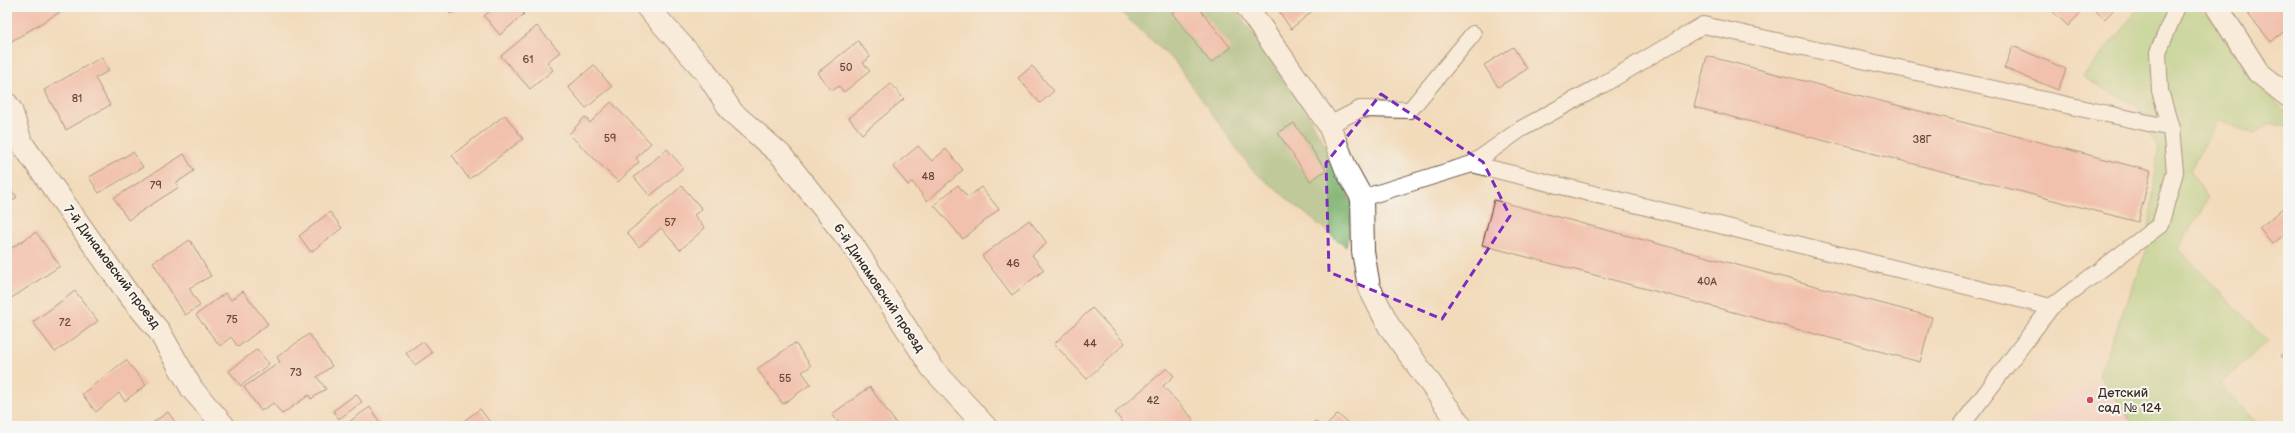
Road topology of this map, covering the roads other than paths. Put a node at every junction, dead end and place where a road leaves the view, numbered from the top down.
1 (647, 7) edge
2 (1247, 7) edge
3 (2176, 7) edge
4 (2217, 7) edge
5 (1473, 34) dead end
6 (2288, 96) edge
7 (7, 104) edge
8 (1329, 125) junction
9 (2171, 128) junction
10 (1472, 164) junction
11 (1362, 198) junction
12 (2051, 307) junction
13 (224, 426) edge
14 (985, 426) edge
15 (1461, 426) edge
16 (1961, 426) edge

1 - 14 street, 6-й Динамовский проезд
2 - 8 street
3 - 9 lane
4 - 6 street
5 - 8 lane
7 - 13 street, 7-й Динамовский проезд
8 - 11 street
9 - 10 lane
9 - 12 lane
10 - 11 lane
10 - 12 lane
11 - 15 street
12 - 16 lane

